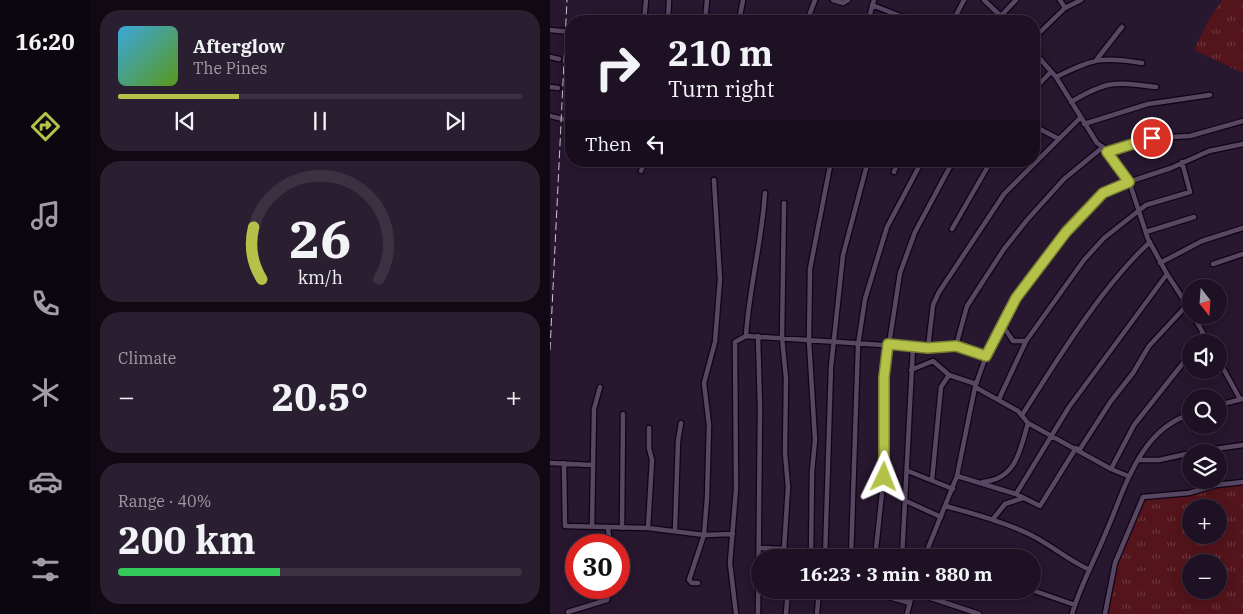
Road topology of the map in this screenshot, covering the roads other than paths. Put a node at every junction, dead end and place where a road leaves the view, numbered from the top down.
1 (646, 0) edge
2 (669, 0) edge
3 (707, 0) edge
4 (743, 0) edge
5 (814, 0) edge
6 (833, 0) edge
7 (848, 0) edge
8 (964, 0) edge
9 (984, 0) edge
10 (1016, 0) edge
11 (1060, 0) edge
12 (1081, 0) edge
13 (873, 3) edge
14 (1066, 8) junction
15 (645, 15) edge
16 (668, 15) edge
17 (706, 15) edge
18 (740, 15) edge
19 (809, 15) edge
20 (899, 15) edge
21 (956, 15) edge
22 (1001, 15) edge
23 (1002, 15) edge
24 (1122, 27) dead end
25 (550, 30) edge
26 (565, 31) edge
27 (1040, 32) edge
28 (550, 57) edge
29 (559, 59) dead end
30 (1040, 59) edge
31 (1091, 61) junction
32 (1142, 63) dead end
33 (1051, 72) junction
34 (1056, 77) junction
35 (1040, 83) edge
36 (550, 87) edge
37 (1156, 87) dead end
38 (558, 88) dead end
39 (1210, 95) dead end
40 (1071, 102) junction
41 (550, 116) edge
42 (1080, 118) junction
43 (565, 120) edge
44 (1243, 121) edge
45 (1084, 124) junction
46 (1040, 129) edge
47 (1057, 138) junction
48 (1243, 144) edge
49 (1105, 150) junction
50 (1040, 156) edge
51 (1182, 162) junction
52 (643, 167) edge
53 (830, 167) edge
54 (866, 167) edge
55 (896, 167) edge
56 (919, 167) edge
57 (950, 167) edge
58 (988, 167) edge
59 (1030, 167) edge
60 (641, 171) dead end
61 (894, 172) dead end
62 (714, 180) dead end
63 (1129, 182) junction
64 (766, 193) dead end
65 (784, 203) dead end
66 (1140, 209) junction
67 (1194, 217) dead end
68 (1243, 228) edge
69 (952, 229) dead end
70 (1146, 232) junction
71 (1150, 242) junction
72 (1243, 254) edge
73 (1160, 263) junction
74 (1213, 264) dead end
75 (1167, 274) junction
76 (1182, 295) edge
77 (1182, 310) edge
78 (1198, 324) edge
79 (1003, 326) junction
80 (1202, 333) edge
81 (746, 336) junction
82 (758, 336) junction
83 (782, 338) junction
84 (809, 340) junction
85 (1026, 341) junction
86 (835, 343) junction
87 (859, 343) junction
88 (888, 344) junction
89 (956, 346) junction
90 (913, 347) junction
91 (928, 348) junction
92 (986, 356) junction
93 (1182, 365) edge
94 (911, 370) junction
95 (1227, 374) edge
96 (949, 376) junction
97 (976, 386) junction
98 (600, 387) dead end
99 (999, 399) junction
100 (1242, 399) edge
101 (1227, 403) edge
102 (623, 414) dead end
103 (1022, 416) junction
104 (1182, 418) edge
105 (681, 423) dead end
106 (1028, 423) junction
107 (650, 428) dead end
108 (1051, 435) junction
109 (1243, 445) edge
110 (1078, 448) junction
111 (1227, 448) edge
112 (1182, 455) edge
113 (1138, 460) junction
114 (550, 463) edge
115 (564, 463) junction
116 (592, 465) junction
117 (1111, 469) junction
118 (908, 471) junction
119 (957, 476) junction
120 (1128, 476) junction
121 (932, 480) junction
122 (1243, 482) edge
123 (979, 483) junction
124 (953, 489) junction
125 (1016, 494) junction
126 (1023, 498) junction
127 (906, 502) junction
128 (946, 506) junction
129 (941, 517) junction
130 (993, 519) junction
131 (592, 527) junction
132 (608, 528) junction
133 (622, 528) junction
134 (648, 528) junction
135 (674, 531) junction
136 (609, 534) edge
137 (733, 534) junction
138 (704, 535) junction
139 (759, 548) junction
140 (784, 548) joint
141 (811, 549) edge
142 (825, 549) edge
143 (852, 549) edge
144 (876, 549) edge
145 (903, 549) edge
146 (928, 549) edge
147 (1088, 569) junction
148 (698, 583) dead end
149 (1041, 593) edge
150 (607, 599) edge
151 (787, 599) edge
152 (819, 599) edge
153 (896, 599) edge
154 (911, 599) edge
155 (937, 599) edge
156 (910, 603) junction
157 (1075, 605) junction
158 (568, 612) dead end
159 (817, 613) edge
160 (736, 614) edge
161 (758, 614) edge
162 (786, 614) edge
163 (824, 614) edge
164 (907, 614) edge
165 (979, 614) edge
166 (1072, 614) edge
167 (1105, 614) edge

1 - 15 street
2 - 16 street
3 - 17 street
4 - 18 street
5 - 19 street
6 - 7 street
8 - 21 street
9 - 22 street
10 - 23 street
11 - 14 street
12 - 14 street
13 - 20 street
14 - 27 street
24 - 31 street
25 - 26 street
28 - 29 street
30 - 33 street
31 - 32 street
31 - 34 street
33 - 34 street
33 - 35 street
34 - 40 street
36 - 38 street
37 - 40 street
39 - 45 street
40 - 42 street
41 - 43 street
42 - 45 street
42 - 47 street
44 - 49 street
45 - 49 street
46 - 47 street
47 - 50 street
48 - 51 street
49 - 63 street
49 - 89 street
51 - 63 street
51 - 66 street
52 - 60 street
53 - 84 street
54 - 86 street
55 - 61 street
56 - 87 street
57 - 88 street
58 - 69 street
59 - 91 street
62 - 138 street
63 - 66 street
63 - 79 street
64 - 81 street
65 - 83 street
66 - 70 street
66 - 85 street
67 - 70 street
68 - 73 street
70 - 71 street
71 - 73 street
71 - 103 street
72 - 74 street
73 - 75 street
75 - 76 street
75 - 108 street
77 - 110 street
78 - 80 street
79 - 85 street
79 - 92 street
81 - 82 street
81 - 137 street
82 - 83 street
82 - 139 street
83 - 84 street
83 - 140 street
84 - 86 street
84 - 141 street
85 - 99 street
86 - 87 street
86 - 142 street
87 - 88 street
87 - 143 street
88 - 90 street
88 - 144 street
89 - 91 street
89 - 92 street
90 - 91 street
90 - 94 street
92 - 97 street
93 - 117 street
94 - 96 street
94 - 118 street
95 - 100 street
96 - 97 street
96 - 121 street
97 - 99 street
97 - 119 street
98 - 116 street
99 - 103 street
100 - 101 street
102 - 133 street
103 - 106 street
104 - 113 street
105 - 135 street
106 - 108 street
106 - 123 street
107 - 134 street
108 - 110 street
108 - 125 street
109 - 111 street
110 - 117 street
110 - 126 street
112 - 113 street
113 - 120 street
114 - 115 street
115 - 116 street
115 - 131 street
116 - 131 street
117 - 120 street
118 - 121 street
118 - 127 street
119 - 123 street
119 - 124 street
120 - 147 street
121 - 124 street
122 - 167 street
123 - 125 street
124 - 128 street
125 - 126 street
126 - 130 street
127 - 129 street
127 - 145 street
128 - 129 street
128 - 130 street
129 - 146 street
130 - 147 street
131 - 132 street
132 - 133 street
132 - 136 street
133 - 134 street
134 - 135 street
135 - 138 street
137 - 138 street
137 - 160 street
138 - 148 street
139 - 140 street
139 - 161 street
147 - 157 street
149 - 157 street
150 - 158 street
151 - 162 street
152 - 159 street
153 - 156 street
154 - 156 street
155 - 165 street
156 - 164 street
157 - 166 street
159 - 163 street

